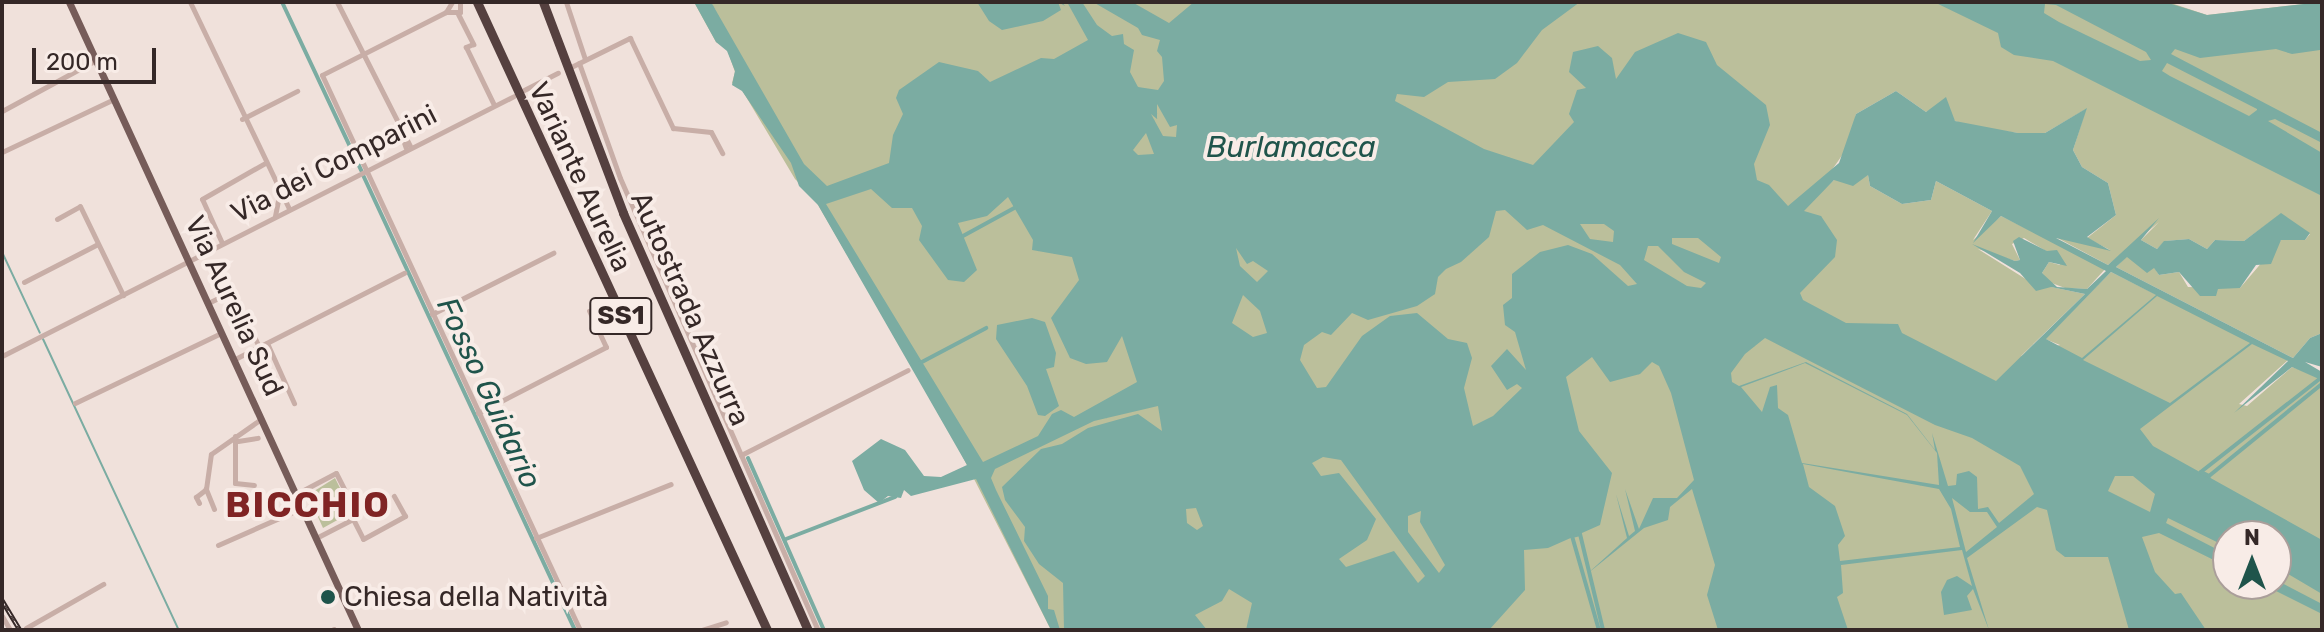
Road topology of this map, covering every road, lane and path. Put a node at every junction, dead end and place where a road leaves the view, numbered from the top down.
1 (69, 2) edge
2 (190, 2) edge
3 (337, 2) edge
4 (452, 2) edge
5 (460, 2) edge
6 (536, 2) edge
7 (543, 2) edge
8 (566, 2) edge
9 (480, 4) edge
10 (446, 12) junction
11 (458, 14) junction
12 (363, 54) junction
13 (96, 60) junction
14 (582, 61) junction
15 (571, 67) dead end
16 (558, 73) dead end
17 (524, 90) dead end
18 (297, 91) dead end
19 (514, 96) dead end
20 (114, 99) junction
21 (494, 105) junction
22 (2, 111) edge
23 (242, 119) junction
24 (402, 136) junction
25 (428, 137) junction
26 (408, 147) junction
27 (2, 152) edge
28 (722, 153) dead end
29 (396, 154) junction
30 (265, 163) junction
31 (366, 170) junction
32 (279, 195) junction
33 (289, 209) junction
34 (275, 216) junction
35 (57, 219) dead end
36 (222, 243) junction
37 (98, 244) junction
38 (553, 253) dead end
39 (190, 260) junction
40 (404, 273) dead end
41 (24, 282) dead end
42 (123, 295) junction
43 (208, 303) junction
44 (589, 311) dead end
45 (432, 314) junction
46 (222, 332) junction
47 (267, 343) junction
48 (259, 347) junction
49 (2, 356) edge
50 (235, 359) junction
51 (908, 370) dead end
52 (75, 403) dead end
53 (294, 403) dead end
54 (478, 413) junction
55 (262, 418) junction
56 (236, 438) junction
57 (258, 438) dead end
58 (741, 455) junction
59 (671, 484) dead end
60 (254, 485) dead end
61 (206, 489) junction
62 (296, 494) junction
63 (394, 496) dead end
64 (350, 501) dead end
65 (199, 503) dead end
66 (302, 508) junction
67 (214, 509) dead end
68 (316, 538) junction
69 (536, 538) junction
70 (218, 545) dead end
71 (103, 584) dead end
72 (2, 616) edge
73 (726, 622) dead end
74 (26, 628) edge
75 (10, 630) edge
76 (358, 630) edge
77 (580, 630) edge
78 (702, 630) edge
79 (770, 630) edge
80 (801, 630) edge
81 (808, 630) edge
82 (818, 630) edge

1 - 13 main road, Via Aurelia Sud
2 - 23 street
3 - 12 street
4 - 10 street
5 - 11 street
6 - 80 highway, Autostrada Azzurra
7 - 81 highway, Autostrada Azzurra
8 - 14 street
9 - 79 highway, Variante Aurelia / SS1
10 - 11 street
10 - 12 street
11 - 21 street
12 - 24 street
12 - 31 street
13 - 20 main road, Via Aurelia Sud
13 - 22 street
14 - 15 street
14 - 28 street
14 - 58 street
16 - 17 street
18 - 23 street
19 - 21 street, Via dei Comparini
20 - 27 street
20 - 39 main road, Via Aurelia Sud
21 - 25 street, Via dei Comparini
23 - 30 street
24 - 25 street
24 - 26 street
24 - 29 street
25 - 26 street, Via dei Comparini
26 - 29 street, Via dei Comparini
29 - 31 street, Via dei Comparini
30 - 32 street
30 - 36 street
31 - 33 street, Via dei Comparini
31 - 45 street
32 - 33 street
32 - 34 street
33 - 34 street, Via dei Comparini
34 - 36 street, Via dei Comparini
35 - 37 street
36 - 39 street, Via dei Comparini
37 - 41 street
37 - 42 street
38 - 45 street
39 - 42 street, Via dei Comparini
39 - 43 main road, Via Aurelia Sud
40 - 47 street
42 - 49 street, Via dei Comparini
43 - 46 main road, Via Aurelia Sud
43 - 48 street
44 - 54 street
45 - 54 street
46 - 50 main road, Via Aurelia Sud
46 - 52 street
47 - 48 street
47 - 53 street
48 - 50 street
50 - 55 main road, Via Aurelia Sud
51 - 58 street
54 - 69 street
55 - 56 street
55 - 62 main road, Via Aurelia Sud
56 - 57 street
56 - 60 street
56 - 61 street
58 - 82 street
59 - 69 street
61 - 65 street
61 - 67 street
62 - 64 street
62 - 66 main road, Via Aurelia Sud
63 - 68 street
66 - 68 main road, Via Aurelia Sud
66 - 70 street
68 - 76 main road, Via Aurelia Sud
69 - 77 street
71 - 74 street
72 - 75 street
73 - 78 street

